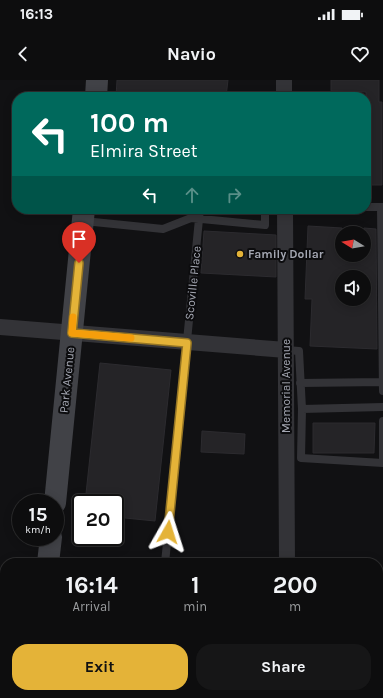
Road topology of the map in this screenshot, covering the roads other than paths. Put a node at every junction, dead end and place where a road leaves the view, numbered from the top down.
1 (97, 80) edge
2 (284, 80) edge
3 (96, 92) edge
4 (284, 92) edge
5 (371, 207) edge
6 (382, 207) edge
7 (199, 214) edge
8 (265, 214) edge
9 (285, 214) edge
10 (84, 215) edge
11 (199, 218) junction
12 (0, 327) edge
13 (72, 333) junction
14 (187, 343) junction
15 (286, 350) junction
16 (383, 382) edge
17 (300, 383) junction
18 (383, 391) edge
19 (383, 407) edge
20 (302, 408) junction
21 (383, 421) edge
22 (383, 463) edge
23 (55, 494) edge
24 (50, 546) edge
25 (49, 558) edge
26 (166, 558) edge
27 (287, 558) edge

1 - 3 street
2 - 4 street
5 - 6 lane
6 - 16 lane
7 - 11 lane, Scoville Place
8 - 11 lane
9 - 15 street, Memorial Avenue
10 - 11 lane
10 - 13 street, Park Avenue
11 - 14 lane, Scoville Place
12 - 13 street
13 - 14 street
13 - 23 street, Park Avenue
14 - 15 street
14 - 26 lane, Scoville Place
15 - 17 lane
15 - 27 street, Memorial Avenue
16 - 17 lane
16 - 18 lane
17 - 20 lane
19 - 20 lane
20 - 22 lane
21 - 22 lane
24 - 25 street

